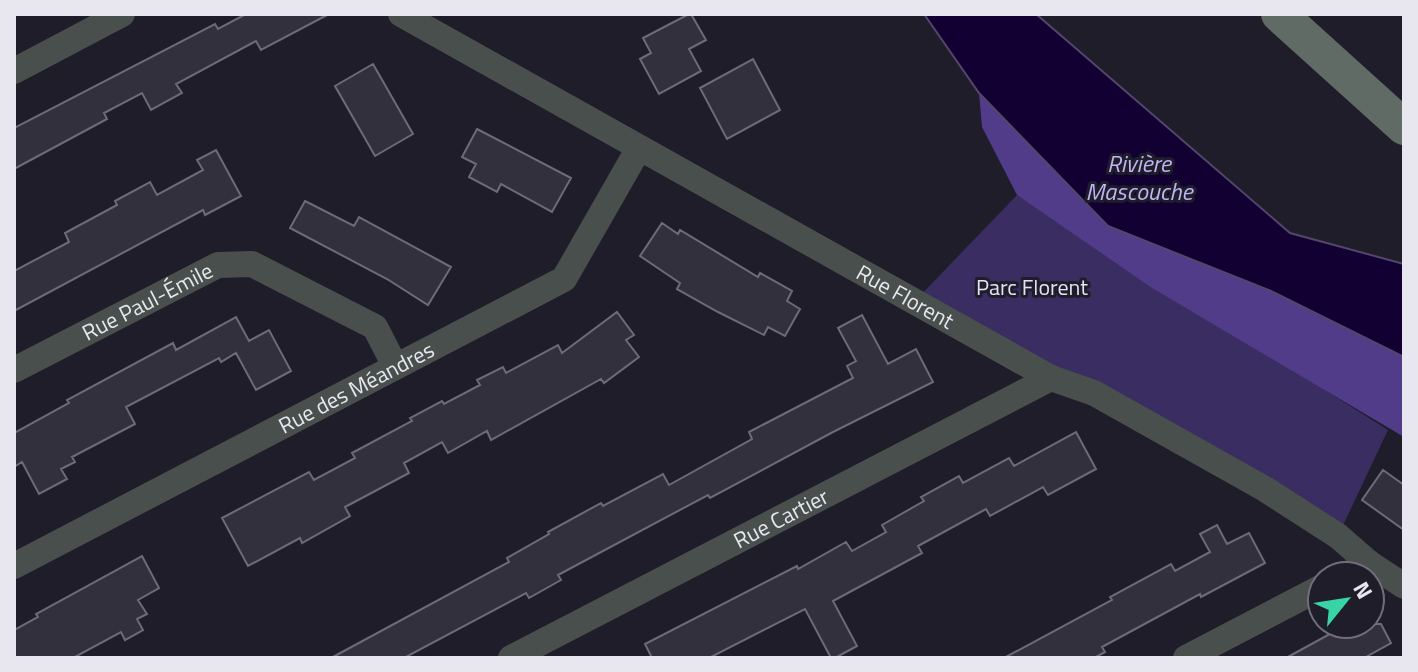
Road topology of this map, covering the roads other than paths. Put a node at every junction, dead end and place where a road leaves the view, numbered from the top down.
1 (122, 14) edge
2 (401, 14) edge
3 (1279, 14) edge
4 (14, 71) edge
5 (1404, 127) edge
6 (639, 148) junction
7 (395, 366) junction
8 (14, 370) edge
9 (1051, 378) junction
10 (1366, 560) edge
11 (14, 566) edge
12 (1386, 574) edge
13 (1404, 586) edge
14 (1306, 595) edge
15 (511, 658) edge
16 (1186, 658) edge

1 - 4 street
2 - 6 street, Rue Florent
3 - 5 street
6 - 7 street, Rue des Méandres
6 - 9 street, Rue Florent
7 - 8 street, Rue Paul-Émile
7 - 11 street, Rue des Méandres
9 - 10 street, Rue Florent
9 - 15 street, Rue Cartier
12 - 13 street, Rue Florent
14 - 16 street

